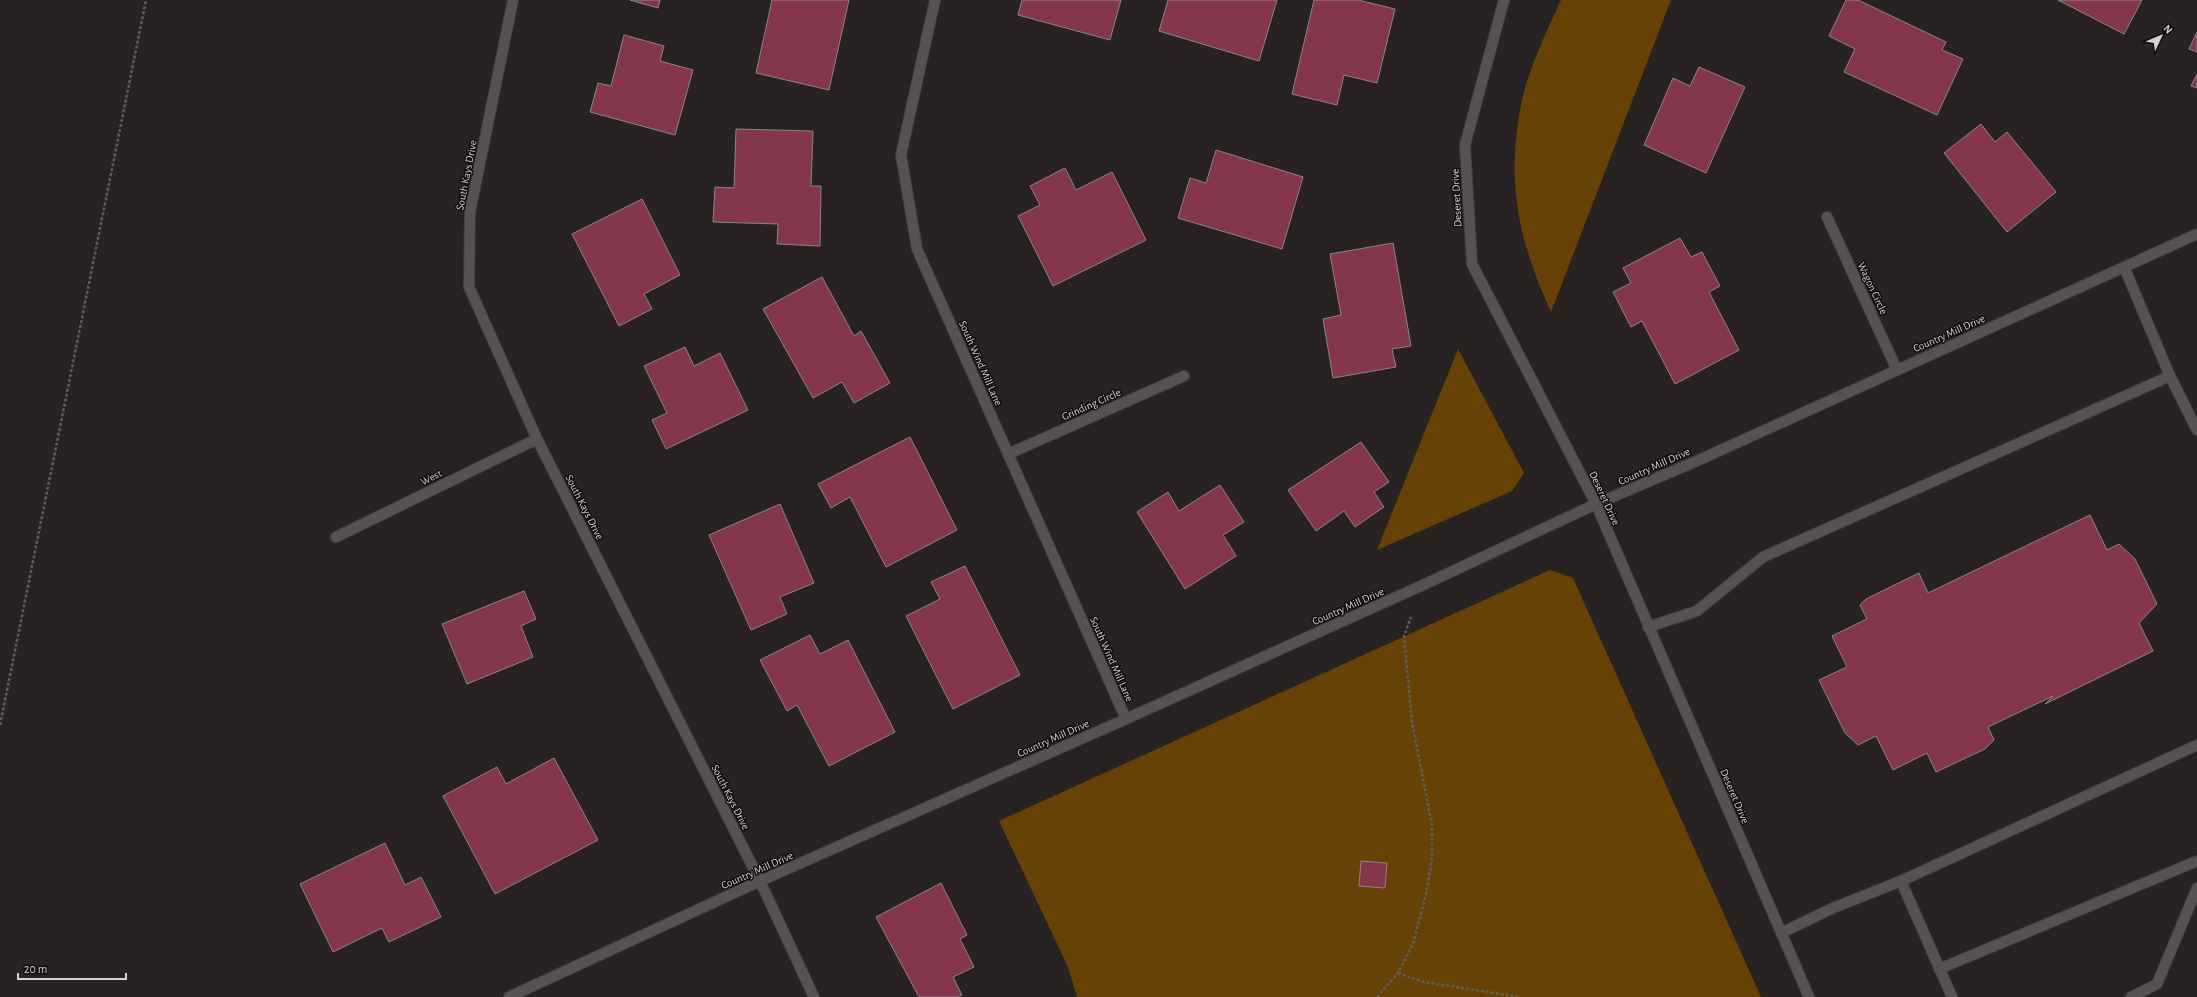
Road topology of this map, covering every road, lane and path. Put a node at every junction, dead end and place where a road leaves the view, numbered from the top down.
1 (146, 0) edge
2 (513, 0) edge
3 (935, 0) edge
4 (1504, 0) edge
5 (1827, 217) dead end
6 (2197, 234) edge
7 (2124, 267) junction
8 (1897, 370) junction
9 (1184, 376) dead end
10 (2170, 376) junction
11 (2197, 430) edge
12 (537, 439) junction
13 (1008, 454) junction
14 (1596, 504) junction
15 (336, 537) dead end
16 (1423, 585) junction
17 (1648, 627) junction
18 (1126, 719) junction
19 (0, 725) edge
20 (2197, 745) edge
21 (2197, 861) edge
22 (760, 881) junction
23 (1901, 881) junction
24 (2197, 888) edge
25 (1782, 933) junction
26 (1940, 969) junction
27 (1398, 973) junction
28 (508, 997) edge
29 (814, 997) edge
30 (1377, 997) edge
31 (1519, 997) edge
32 (1809, 997) edge
33 (1952, 997) edge
34 (2131, 997) edge

1 - 19 path
2 - 12 street, South Kays Drive
3 - 13 street, South Wind Mill Lane
4 - 14 street, Deseret Drive
5 - 8 street, Wagon Circle
6 - 7 street, Country Mill Drive
7 - 8 street, Country Mill Drive
7 - 10 street
8 - 14 street, Country Mill Drive
9 - 13 street, Grinding Circle
10 - 11 street
10 - 17 street
12 - 15 street, West
12 - 22 street, South Kays Drive
13 - 18 street, South Wind Mill Lane
14 - 16 street, Country Mill Drive
14 - 17 street, Deseret Drive
16 - 18 street, Country Mill Drive
16 - 27 path
17 - 25 street, Deseret Drive
18 - 22 street, Country Mill Drive
20 - 23 street
21 - 26 street
22 - 28 street, Country Mill Drive
22 - 29 street, South Kays Drive
23 - 25 street
23 - 26 street
24 - 34 street
25 - 32 street, Deseret Drive
26 - 33 street
27 - 30 path
27 - 31 path

